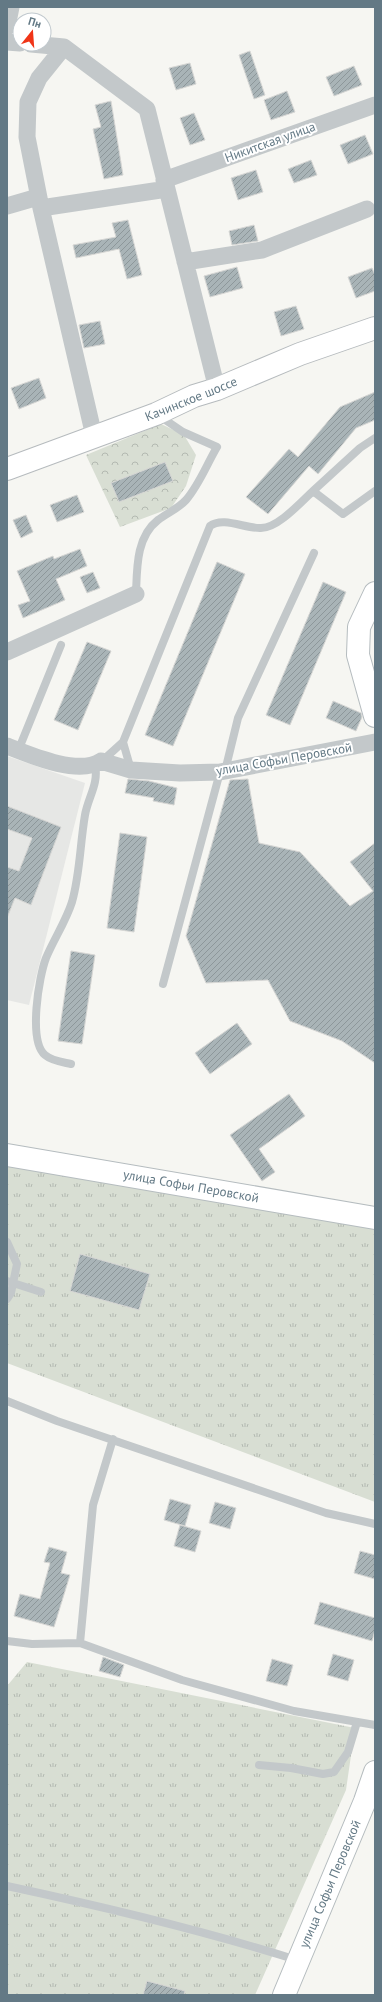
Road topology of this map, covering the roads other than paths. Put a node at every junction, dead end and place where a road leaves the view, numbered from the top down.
1 (11, 9) edge
2 (7, 27) edge
3 (52, 46) edge
4 (64, 47) junction
5 (375, 105) edge
6 (166, 184) junction
7 (40, 203) junction
8 (7, 206) edge
9 (367, 209) dead end
10 (185, 262) junction
11 (375, 328) edge
12 (217, 389) junction
13 (156, 414) junction
14 (94, 436) junction
15 (375, 438) edge
16 (7, 469) edge
17 (313, 491) junction
18 (375, 491) edge
19 (314, 553) dead end
20 (375, 593) edge
21 (136, 594) joint
22 (61, 645) dead end
23 (7, 652) edge
24 (375, 716) edge
25 (123, 742) junction
26 (375, 742) edge
27 (13, 748) edge
28 (98, 763) junction
29 (131, 770) junction
30 (223, 772) junction
31 (163, 984) dead end
32 (71, 1064) dead end
33 (7, 1155) edge
34 (375, 1218) edge
35 (7, 1242) edge
36 (7, 1281) edge
37 (41, 1292) dead end
38 (7, 1299) edge
39 (7, 1401) edge
40 (113, 1439) junction
41 (375, 1524) edge
42 (7, 1641) edge
43 (80, 1642) junction
44 (357, 1722) junction
45 (375, 1725) edge
46 (259, 1765) dead end
47 (375, 1772) edge
48 (7, 1886) edge
49 (298, 1960) junction
50 (284, 1995) edge

1 - 2 street
3 - 4 street
4 - 6 street
4 - 7 street
5 - 6 street, Никитская улица
6 - 7 street, Никитская улица
6 - 10 street
7 - 8 street, Никитская улица
7 - 14 street
9 - 10 street
10 - 12 street
11 - 12 street, Качинское шоссе
12 - 13 street, Качинское шоссе
13 - 14 street, Качинское шоссе
13 - 21 lane
14 - 16 street, Качинское шоссе
15 - 17 lane
17 - 18 lane
17 - 25 lane
19 - 30 lane
20 - 24 street
21 - 23 street
22 - 27 lane
25 - 28 lane
25 - 29 lane
26 - 30 street, улица Софьи Перовской
27 - 28 street, улица Софьи Перовской
28 - 29 street, улица Софьи Перовской
28 - 32 lane
29 - 30 street, улица Софьи Перовской
30 - 31 lane
33 - 34 street, улица Софьи Перовской
35 - 38 lane
36 - 37 lane
39 - 40 lane
40 - 41 lane
40 - 43 lane
42 - 43 lane
43 - 44 lane
44 - 45 lane
44 - 46 lane
47 - 49 street, улица Софьи Перовской
48 - 49 lane
49 - 50 street, улица Софьи Перовской

